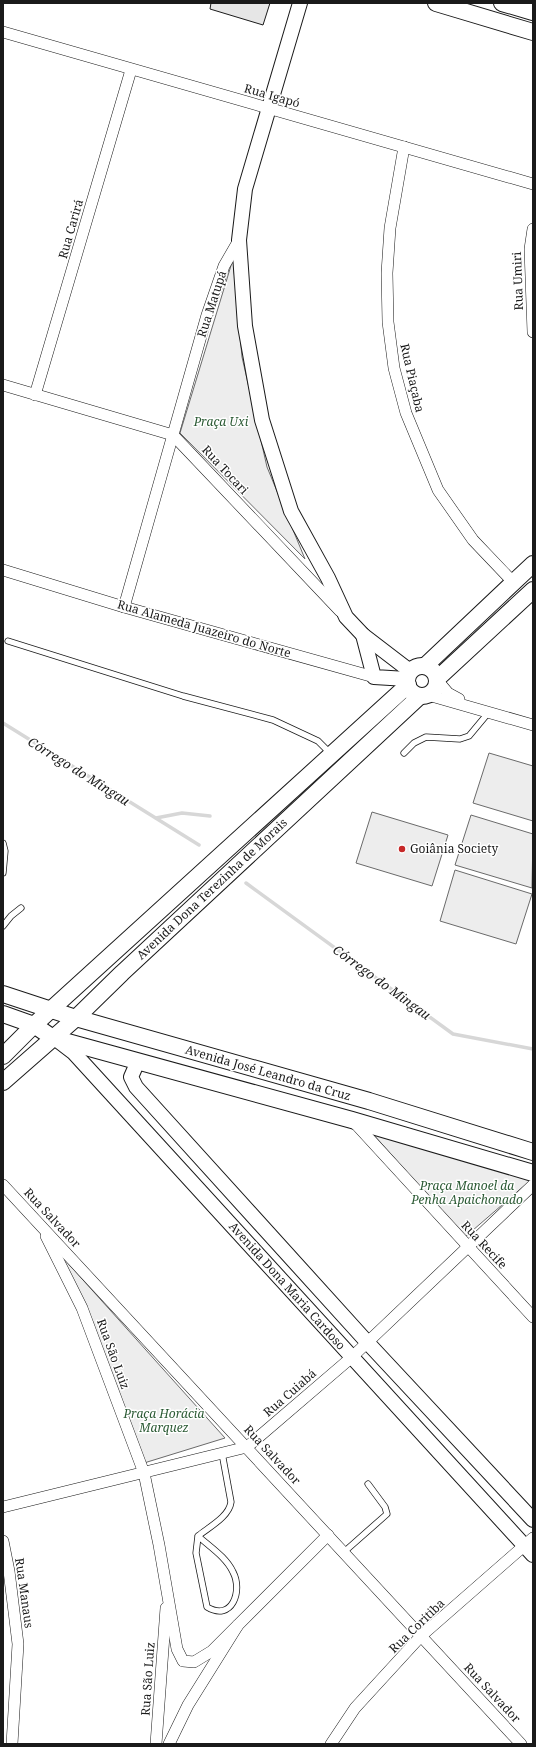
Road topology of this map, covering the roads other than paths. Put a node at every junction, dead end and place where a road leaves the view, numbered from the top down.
1 (300, 3) edge
2 (436, 3) edge
3 (502, 3) edge
4 (533, 12) edge
5 (3, 32) edge
6 (533, 32) edge
7 (131, 70) junction
8 (268, 108) junction
9 (404, 147) junction
10 (533, 184) edge
11 (533, 229) edge
12 (238, 240) junction
13 (533, 332) edge
14 (3, 385) edge
15 (35, 394) junction
16 (174, 435) junction
17 (533, 564) edge
18 (3, 570) edge
19 (513, 582) junction
20 (533, 590) edge
21 (124, 607) junction
22 (346, 617) junction
23 (363, 634) junction
24 (8, 641) dead end
25 (425, 666) junction
26 (374, 677) junction
27 (437, 679) junction
28 (414, 685) junction
29 (476, 708) junction
30 (489, 712) junction
31 (533, 725) edge
32 (404, 753) dead end
33 (332, 755) junction
34 (3, 843) edge
35 (3, 874) edge
36 (21, 908) dead end
37 (3, 926) edge
38 (3, 994) edge
39 (51, 1010) junction
40 (3, 1014) edge
41 (76, 1018) junction
42 (34, 1025) junction
43 (53, 1038) junction
44 (3, 1056) edge
45 (138, 1061) junction
46 (3, 1082) edge
47 (352, 1120) junction
48 (533, 1152) edge
49 (533, 1174) edge
50 (3, 1185) edge
51 (533, 1185) edge
52 (40, 1224) junction
53 (467, 1246) junction
54 (533, 1317) edge
55 (367, 1342) junction
56 (352, 1357) junction
57 (247, 1447) junction
58 (222, 1453) junction
59 (144, 1473) junction
60 (368, 1484) dead end
61 (3, 1507) edge
62 (533, 1520) edge
63 (328, 1535) junction
64 (198, 1536) junction
65 (3, 1541) edge
66 (530, 1546) edge
67 (344, 1552) junction
68 (167, 1592) junction
69 (238, 1625) junction
70 (421, 1636) junction
71 (517, 1742) edge
72 (12, 1744) edge
73 (156, 1744) edge
74 (168, 1744) edge
75 (331, 1744) edge

1 - 8 street, Rua Matupá
2 - 6 main road
3 - 4 main road
5 - 7 street, Rua Igapó
7 - 8 street, Rua Igapó
7 - 15 street, Rua Carirá
8 - 9 street, Rua Igapó
8 - 12 street, Rua Matupá
9 - 10 street, Rua Igapó
9 - 19 street, Rua Piaçaba
11 - 13 street, Rua Umiri
12 - 16 street, Rua Matupá
12 - 22 street
14 - 15 street
15 - 16 street
16 - 21 street, Rua Matupá
16 - 22 street, Rua Tocari
17 - 19 main road
18 - 21 street, Rua Alameda Juazeiro do Norte
19 - 25 main road
20 - 27 main road
21 - 26 street, Rua Alameda Juazeiro do Norte
22 - 23 street
23 - 26 street
23 - 28 street
24 - 33 lane
25 - 27 main road
25 - 28 main road
26 - 28 street, Rua Alameda Juazeiro do Norte
27 - 28 main road
27 - 29 street
28 - 29 street
28 - 33 main road, Avenida Dona Terezinha de Morais
28 - 41 main road, Avenida Dona Terezinha de Morais
29 - 30 street
30 - 31 street
30 - 32 lane
33 - 39 main road, Avenida Dona Terezinha de Morais
34 - 35 lane
36 - 37 lane
38 - 39 main road, Avenida José Leandro da Cruz
39 - 41 main road, Avenida José Leandro da Cruz
39 - 42 main road, Avenida Dona Terezinha de Morais
40 - 42 main road
41 - 43 main road, Avenida Dona Terezinha de Morais
41 - 48 main road, Avenida José Leandro da Cruz
42 - 43 main road, Avenida Dona Maria Cardoso
42 - 44 main road, Avenida Dona Terezinha de Morais
43 - 45 main road, Avenida José Leandro da Cruz
43 - 46 main road, Avenida Dona Terezinha de Morais
43 - 56 street, Avenida Dona Maria Cardoso
45 - 47 main road, Avenida José Leandro da Cruz
45 - 55 street, Avenida Dona Maria Cardoso
47 - 49 main road, Avenida José Leandro da Cruz
47 - 53 street, Rua Recife
50 - 52 street, Rua Salvador
51 - 53 street, Rua Cuiabá
52 - 57 street, Rua Salvador
52 - 59 street, Rua São Luiz
53 - 54 street, Rua Recife
53 - 55 street, Rua Cuiabá
55 - 56 street, Rua Cuiabá
55 - 62 street, Avenida Dona Maria Cardoso
56 - 57 street, Rua Cuiabá
56 - 66 street, Avenida Dona Maria Cardoso
57 - 58 street, Rua Cuiabá
57 - 63 street, Rua Salvador
58 - 59 street, Rua Cuiabá
58 - 64 lane
59 - 61 street, Rua Cuiabá
59 - 68 street, Rua São Luiz
60 - 67 lane
63 - 67 street, Rua Salvador
63 - 69 street, Rua São Luiz
64 - 64 lane
65 - 72 street, Rua Manaus
66 - 70 street, Rua Coritiba
67 - 70 street, Rua Salvador
68 - 69 street, Rua São Luiz
68 - 73 street, Rua São Luiz
69 - 74 street, Rua São Luiz
70 - 71 street, Rua Salvador
70 - 75 street, Rua Coritiba

